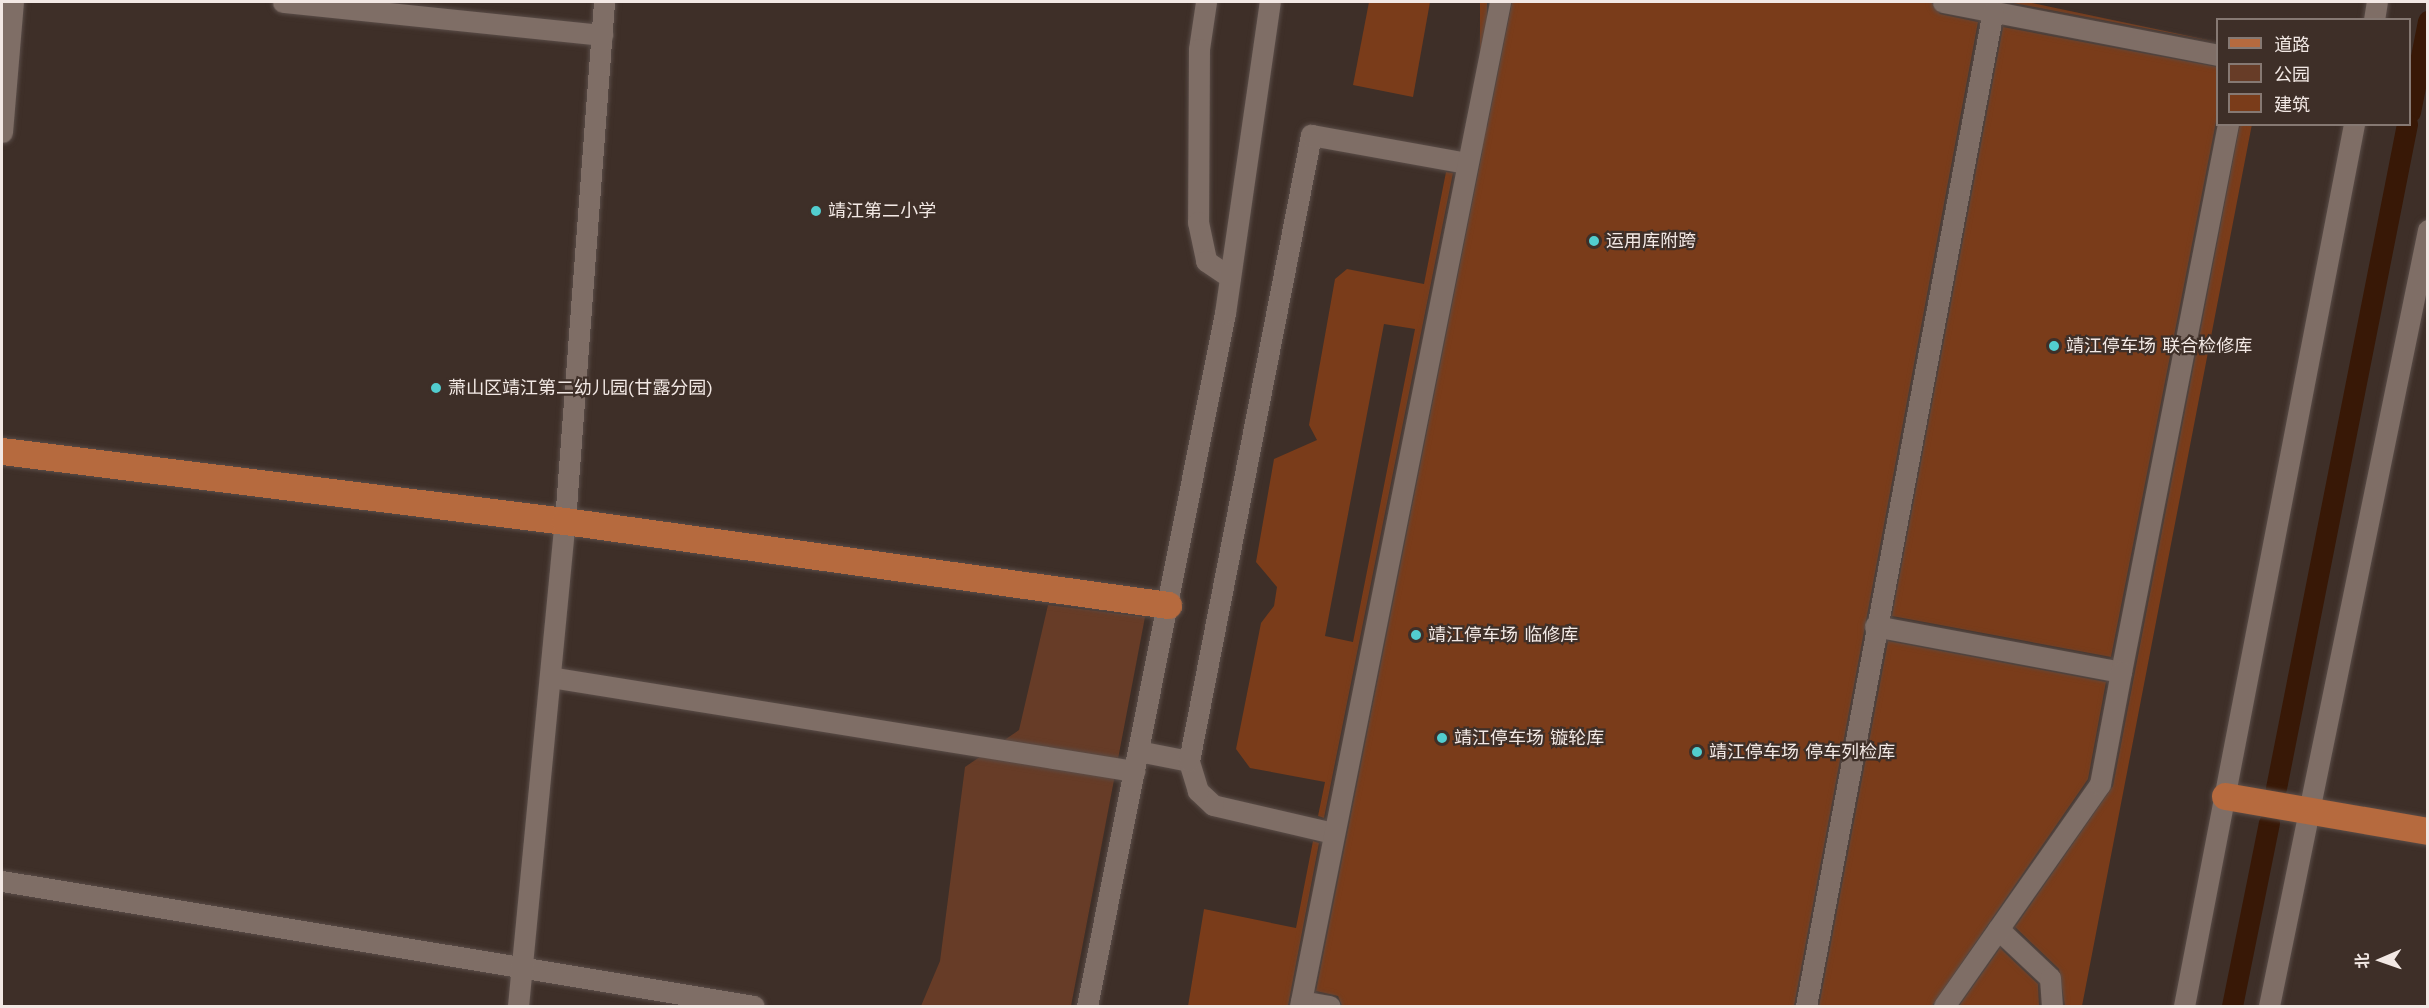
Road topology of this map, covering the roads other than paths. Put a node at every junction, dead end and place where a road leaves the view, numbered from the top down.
1 (13, 2) edge
2 (283, 2) edge
3 (604, 2) edge
4 (1206, 2) edge
5 (1270, 2) edge
6 (1500, 2) edge
7 (1943, 2) edge
8 (2377, 2) edge
9 (1993, 11) junction
10 (2374, 18) edge
11 (602, 35) junction
12 (2216, 55) edge
13 (2228, 126) edge
14 (2354, 126) edge
15 (2, 132) edge
16 (1467, 163) junction
17 (2427, 230) edge
18 (1230, 277) junction
19 (2, 451) edge
20 (565, 521) junction
21 (1168, 605) junction
22 (1875, 626) junction
23 (2121, 672) junction
24 (550, 677) junction
25 (1136, 761) junction
26 (1189, 761) junction
27 (2225, 796) junction
28 (2308, 810) junction
29 (2427, 831) edge
30 (1333, 833) junction
31 (2, 881) edge
32 (1998, 929) junction
33 (522, 967) junction
34 (1301, 1004) edge
35 (518, 1006) edge
36 (754, 1006) edge
37 (1087, 1006) edge
38 (1330, 1006) edge
39 (1806, 1006) edge
40 (1944, 1006) edge
41 (2052, 1006) edge
42 (2184, 1006) edge
43 (2269, 1006) edge

1 - 15 street
2 - 11 street
3 - 11 street
4 - 18 street
5 - 18 street
6 - 16 street
7 - 9 street
8 - 10 street
9 - 12 street
9 - 22 street
11 - 20 street
13 - 23 street
14 - 27 street
16 - 26 street
16 - 30 street
17 - 28 street
18 - 21 street
19 - 20 main road
20 - 21 main road
20 - 24 street
21 - 25 street
22 - 23 street
22 - 39 street
23 - 32 street
24 - 25 street
24 - 33 street
25 - 26 street
25 - 37 street
26 - 30 street
27 - 28 main road
27 - 42 street
28 - 29 main road
28 - 43 street
30 - 34 street
31 - 33 street
32 - 40 street
32 - 41 street
33 - 35 street
33 - 36 street
34 - 38 street

